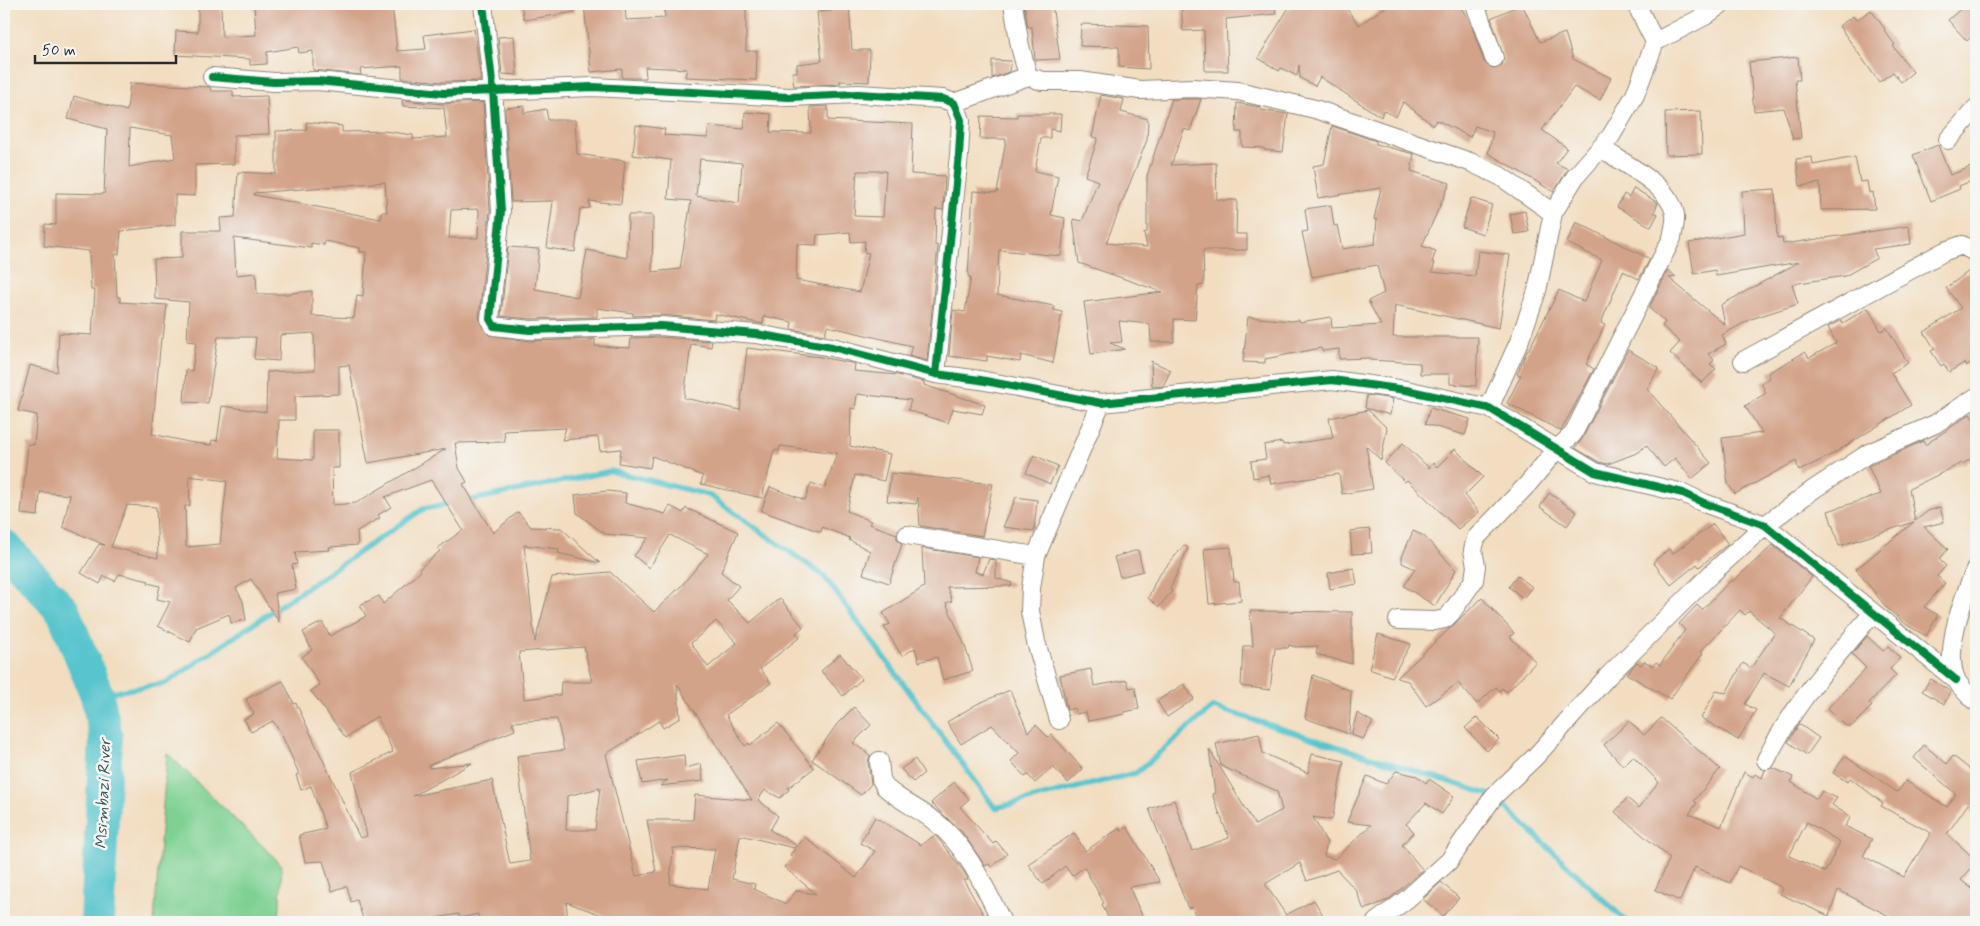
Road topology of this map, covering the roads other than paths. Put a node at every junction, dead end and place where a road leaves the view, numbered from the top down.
1 (483, 4) edge
2 (1013, 4) edge
3 (1475, 4) edge
4 (1636, 4) edge
5 (1721, 4) edge
6 (1655, 42) junction
7 (1494, 58) dead end
8 (1028, 76) junction
9 (212, 77) dead end
10 (493, 90) junction
11 (954, 103) junction
12 (1976, 108) edge
13 (1948, 140) dead end
14 (1601, 148) junction
15 (1553, 213) junction
16 (1976, 253) edge
17 (1743, 361) dead end
18 (936, 374) junction
19 (1976, 397) edge
20 (1102, 402) junction
21 (1489, 408) junction
22 (1556, 450) junction
23 (1765, 525) junction
24 (907, 535) dead end
25 (1036, 556) junction
26 (1976, 568) edge
27 (1872, 614) junction
28 (1398, 620) dead end
29 (1956, 680) junction
30 (1976, 702) edge
31 (1059, 720) dead end
32 (1766, 760) dead end
33 (879, 761) dead end
34 (1002, 922) edge
35 (1376, 922) edge

1 - 10 street
2 - 8 street
3 - 7 street
4 - 6 street
5 - 6 street
6 - 14 street
8 - 11 street
8 - 15 street
9 - 10 street
10 - 11 street
10 - 18 street
11 - 18 street
12 - 13 street
14 - 15 street
14 - 22 street
15 - 21 street
16 - 17 street
18 - 20 street
19 - 23 street
20 - 21 street
20 - 25 street
21 - 22 street
22 - 23 street
22 - 28 street
23 - 27 street
23 - 35 street
24 - 25 street
25 - 31 street
26 - 29 street
27 - 29 street
27 - 32 street
29 - 30 street
33 - 34 street

